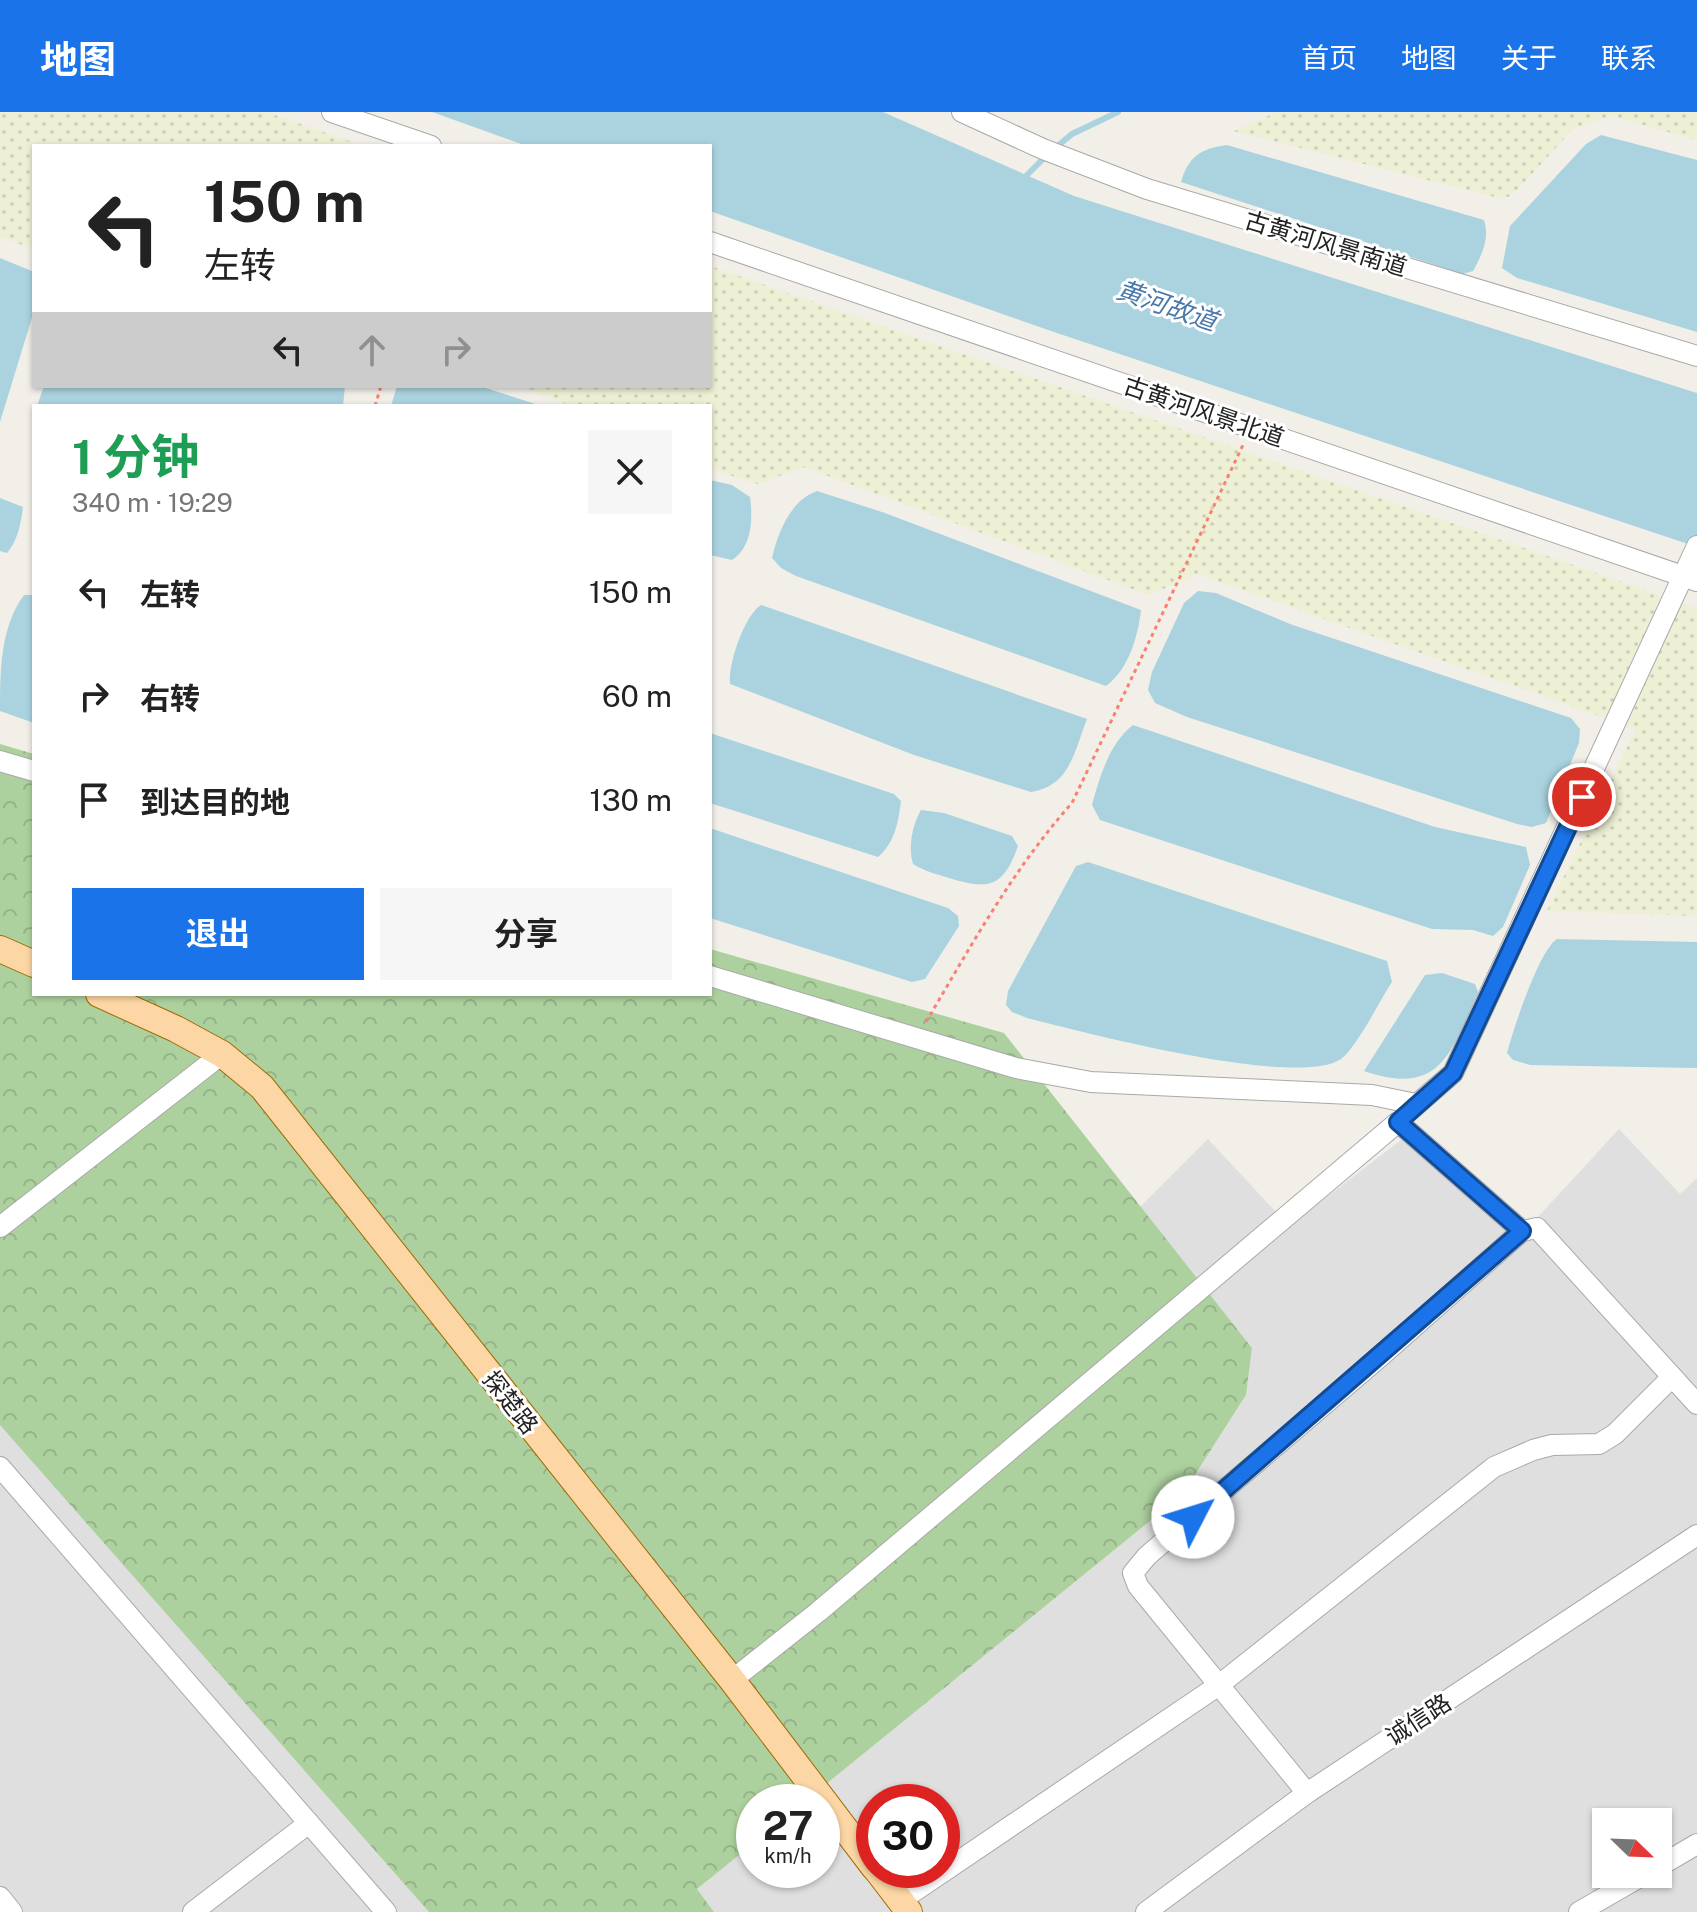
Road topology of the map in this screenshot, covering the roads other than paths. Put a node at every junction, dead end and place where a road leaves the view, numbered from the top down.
1 (332, 112) edge
2 (962, 112) edge
3 (425, 144) edge
4 (712, 243) edge
5 (1697, 356) edge
6 (1697, 546) edge
7 (1691, 578) edge
8 (0, 761) edge
9 (32, 770) edge
10 (0, 949) edge
11 (32, 963) edge
12 (712, 977) edge
13 (103, 996) edge
14 (222, 1054) junction
15 (1416, 1104) junction
16 (1398, 1122) junction
17 (0, 1227) edge
18 (1522, 1231) junction
19 (1672, 1377) junction
20 (1695, 1397) edge
21 (0, 1467) edge
22 (1697, 1535) edge
23 (732, 1680) junction
24 (1219, 1685) junction
25 (1307, 1793) junction
26 (309, 1823) junction
27 (856, 1843) edge
28 (1697, 1844) edge
29 (1672, 1859) edge
30 (891, 1888) edge
31 (1621, 1888) edge
32 (0, 1897) edge
33 (905, 1906) edge
34 (12, 1912) edge
35 (193, 1912) edge
36 (386, 1912) edge
37 (1146, 1912) edge
38 (1579, 1912) edge

1 - 3 street
2 - 5 street, 古黄河风景南道
4 - 7 street, 古黄河风景北道
6 - 7 street
7 - 15 street
8 - 9 street
10 - 11 main road
12 - 15 street
13 - 14 main road, 探楚路
14 - 17 street
14 - 23 main road, 探楚路
15 - 16 street
16 - 18 street
16 - 23 street
18 - 19 street
18 - 24 street
19 - 20 street
19 - 24 street
21 - 26 street
22 - 25 street, 诚信路
23 - 27 main road, 探楚路
24 - 25 street
24 - 33 street
25 - 37 street, 诚信路
26 - 35 street
26 - 36 street
28 - 29 street
30 - 33 main road, 探楚路
31 - 38 street
32 - 34 street

